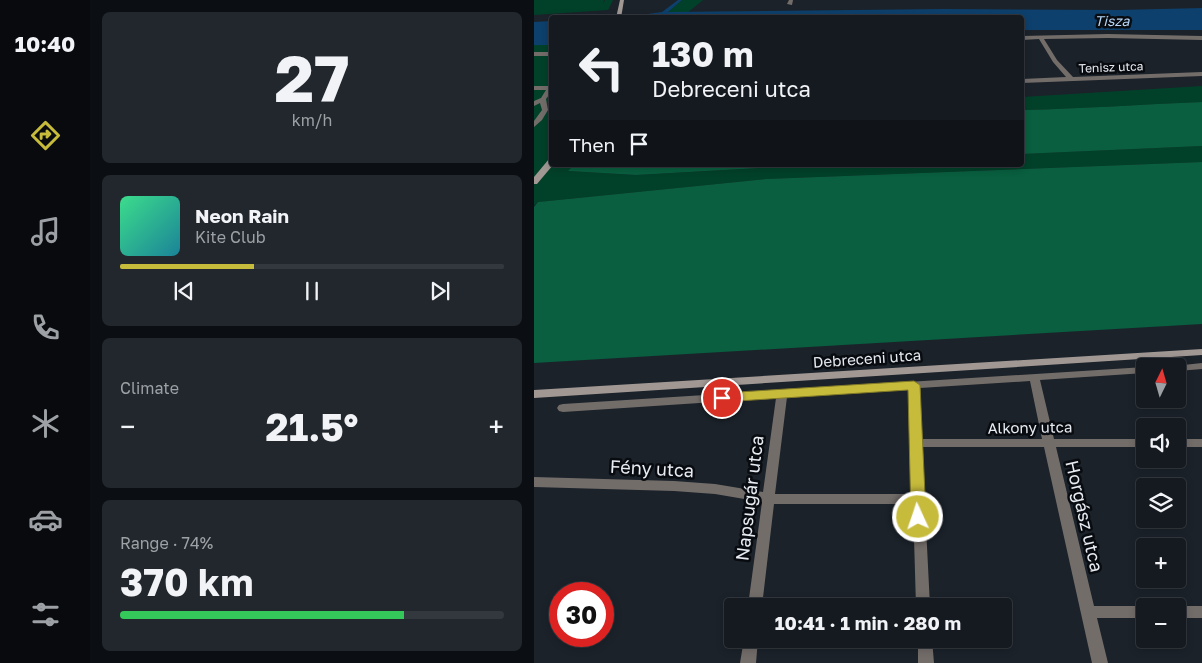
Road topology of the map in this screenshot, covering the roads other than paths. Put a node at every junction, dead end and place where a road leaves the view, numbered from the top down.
1 (622, 0) edge
2 (726, 0) edge
3 (730, 0) edge
4 (619, 15) edge
5 (1024, 38) edge
6 (1042, 38) junction
7 (1202, 38) edge
8 (534, 54) edge
9 (549, 54) edge
10 (1202, 74) edge
11 (1071, 79) junction
12 (1024, 81) edge
13 (534, 88) edge
14 (549, 88) edge
15 (549, 91) edge
16 (543, 100) junction
17 (534, 104) edge
18 (534, 125) edge
19 (549, 164) edge
20 (534, 182) edge
21 (1202, 352) edge
22 (1202, 366) edge
23 (1186, 367) edge
24 (1136, 371) edge
25 (1034, 378) junction
26 (914, 385) junction
27 (534, 394) edge
28 (782, 394) junction
29 (564, 408) dead end
30 (915, 443) junction
31 (1136, 443) edge
32 (1186, 443) edge
33 (1202, 443) edge
34 (1050, 444) junction
35 (534, 482) edge
36 (768, 498) junction
37 (917, 500) junction
38 (755, 598) edge
39 (923, 598) edge
40 (1088, 612) junction
41 (1136, 612) edge
42 (1186, 612) edge
43 (1202, 612) edge
44 (750, 648) edge
45 (925, 648) edge
46 (748, 663) edge
47 (926, 663) edge
48 (1100, 663) edge

1 - 4 street
2 - 3 street
5 - 6 street
6 - 7 street
6 - 11 street
8 - 9 street
10 - 11 street, Tenisz utca
11 - 12 street, Tenisz utca
13 - 14 street
15 - 16 street
16 - 17 street
16 - 18 street
19 - 20 street
21 - 27 street, Debreceni utca
22 - 23 street
24 - 25 street, Debreceni utca
25 - 26 street, Debreceni utca
25 - 34 street, Horgász utca
26 - 28 street, Debreceni utca
26 - 30 street
28 - 29 street, Debreceni utca
28 - 36 street, Napsugár utca
30 - 34 street, Alkony utca
30 - 37 street
31 - 34 street, Alkony utca
32 - 33 street
34 - 40 street, Horgász utca
35 - 36 street, Fény utca
36 - 37 street
36 - 38 street, Napsugár utca
37 - 39 street
40 - 41 street
40 - 48 street, Horgász utca
42 - 43 street
44 - 46 street
45 - 47 street

